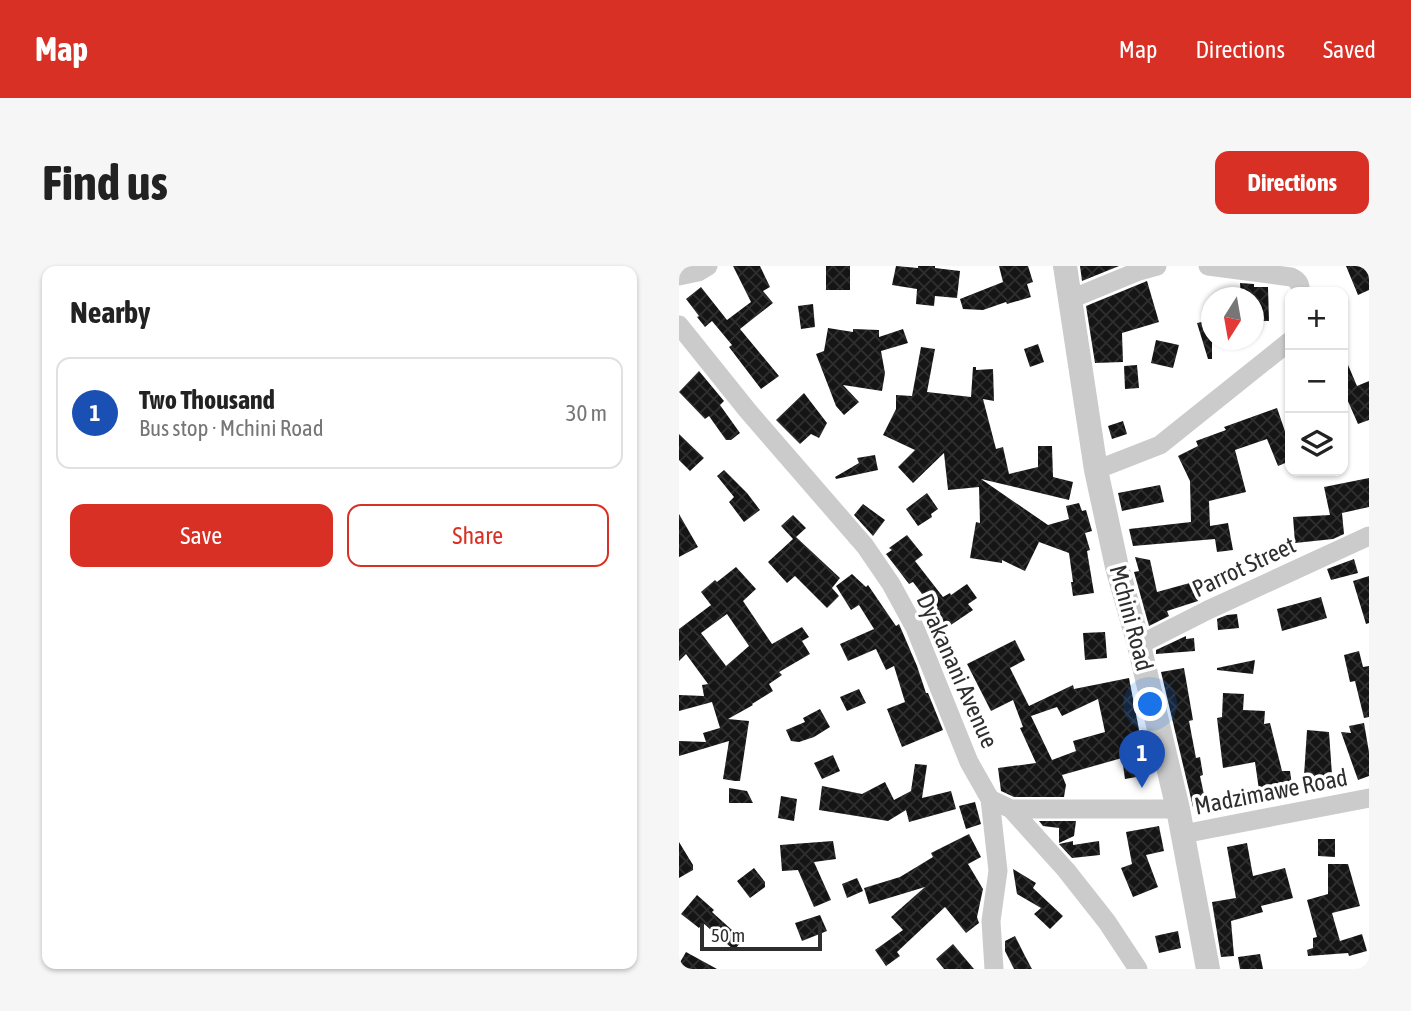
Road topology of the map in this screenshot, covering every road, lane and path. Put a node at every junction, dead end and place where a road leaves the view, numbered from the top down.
1 (708, 266) edge
2 (1065, 266) edge
3 (1157, 266) edge
4 (1208, 266) edge
5 (679, 276) edge
6 (1300, 287) edge
7 (1071, 299) junction
8 (679, 325) edge
9 (1285, 345) edge
10 (1096, 470) junction
11 (1369, 536) edge
12 (1139, 645) junction
13 (1369, 798) edge
14 (991, 799) junction
15 (1011, 809) junction
16 (1178, 809) junction
17 (1183, 834) junction
18 (994, 969) edge
19 (1138, 969) edge
20 (1208, 969) edge

1 - 5 street
2 - 7 street, Mchini Road
3 - 7 street
4 - 6 street
7 - 10 street, Mchini Road
8 - 14 street, Dyakanani Avenue
9 - 10 street
10 - 12 street, Mchini Road
11 - 12 street, Parrot Street
12 - 16 street, Mchini Road
13 - 17 street, Madzimawe Road
14 - 15 street
14 - 18 street
15 - 16 street
15 - 19 street
16 - 17 street, Mchini Road
17 - 20 street, Mchini Road

